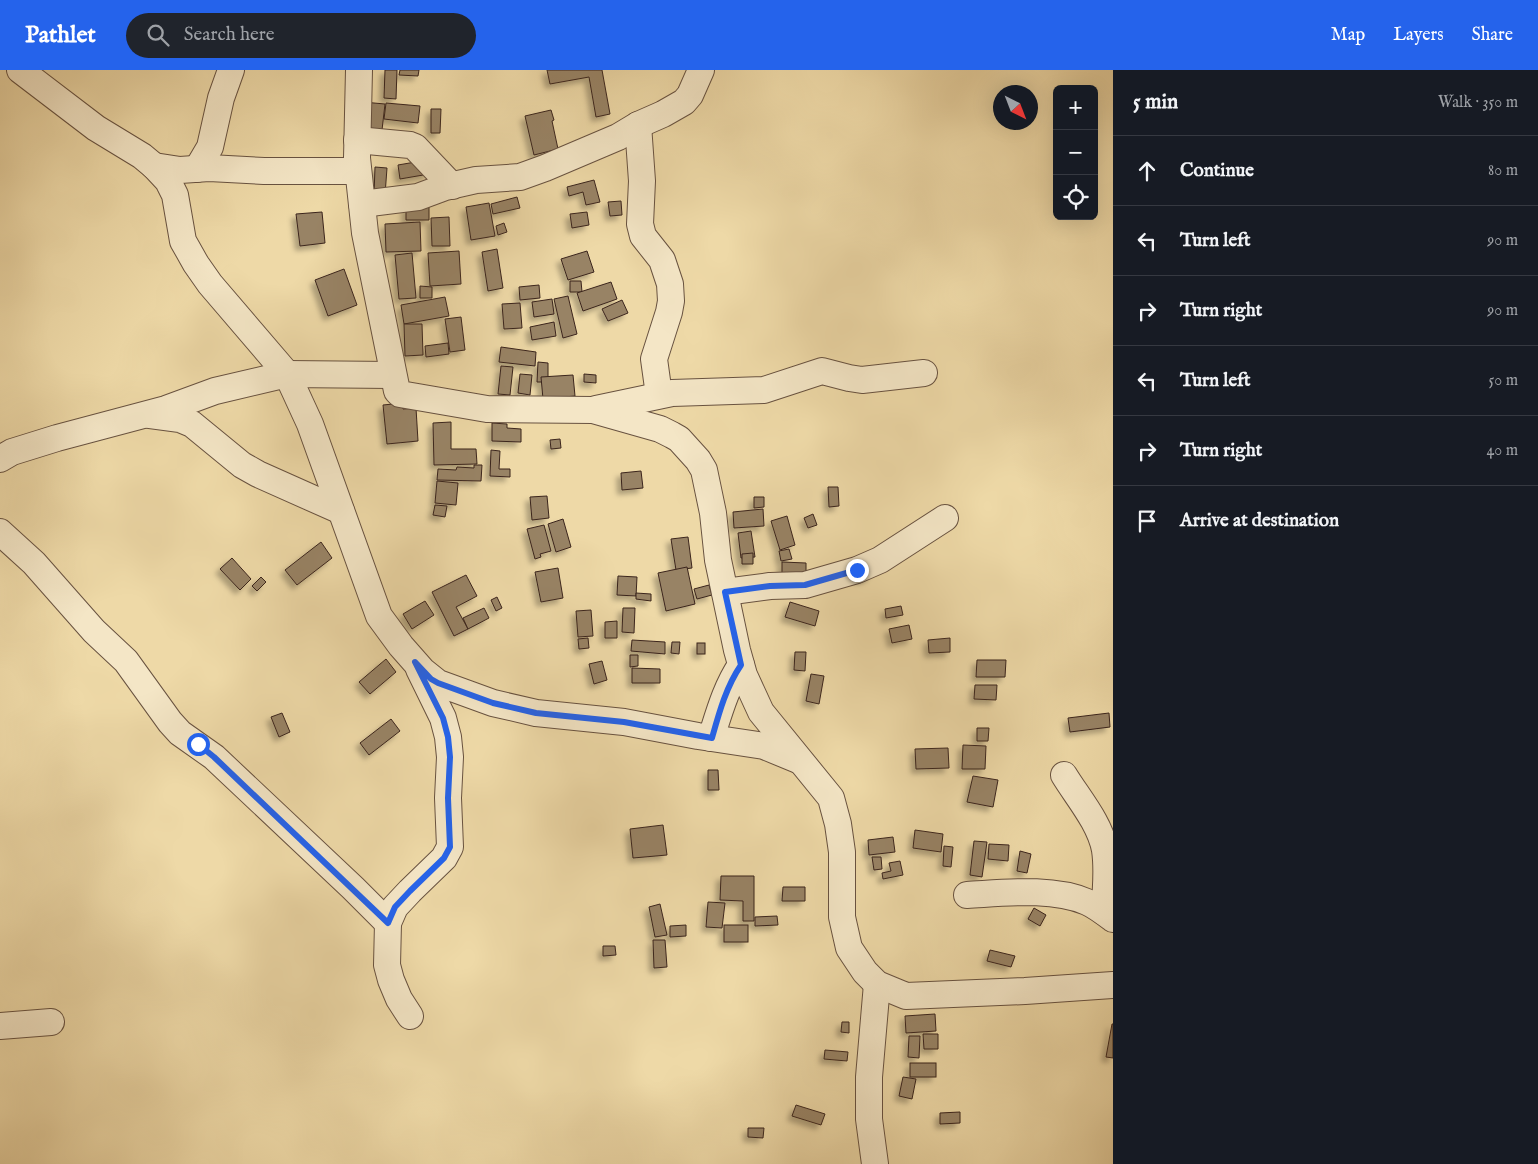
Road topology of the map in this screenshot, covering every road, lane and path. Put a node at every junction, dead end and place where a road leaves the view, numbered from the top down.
1 (20, 70) edge
2 (231, 70) edge
3 (359, 70) edge
4 (701, 70) edge
5 (688, 82) edge
6 (638, 125) junction
7 (357, 140) junction
8 (154, 166) junction
9 (197, 168) junction
10 (358, 171) junction
11 (452, 186) junction
12 (362, 204) junction
13 (924, 373) dead end
14 (287, 374) junction
15 (392, 375) junction
16 (659, 395) junction
17 (593, 410) junction
18 (146, 414) junction
19 (0, 459) edge
20 (341, 511) junction
21 (945, 518) dead end
22 (0, 532) edge
23 (725, 592) junction
24 (415, 662) junction
25 (741, 665) junction
26 (712, 738) junction
27 (801, 761) junction
28 (1064, 775) dead end
29 (967, 895) dead end
30 (1109, 916) edge
31 (388, 923) junction
32 (877, 984) junction
33 (1113, 985) edge
34 (410, 1016) dead end
35 (51, 1022) dead end
36 (0, 1026) edge
37 (875, 1164) edge

1 - 8 street
2 - 9 street
3 - 7 street
4 - 5 street
5 - 6 street
6 - 11 street
6 - 16 street
7 - 10 street
7 - 11 street
8 - 9 street
8 - 14 street
9 - 10 street
10 - 12 street
11 - 12 street
12 - 15 street
13 - 16 street
14 - 15 street
14 - 18 street
14 - 20 street
15 - 17 street
16 - 17 street
17 - 23 street
18 - 19 street
18 - 20 street
20 - 24 street
21 - 23 street
22 - 31 street
23 - 25 street
24 - 26 street
24 - 31 street
25 - 26 street
25 - 27 street
26 - 27 street
27 - 32 street
28 - 30 street
29 - 30 street
31 - 34 street
32 - 33 street
32 - 37 street
35 - 36 street

